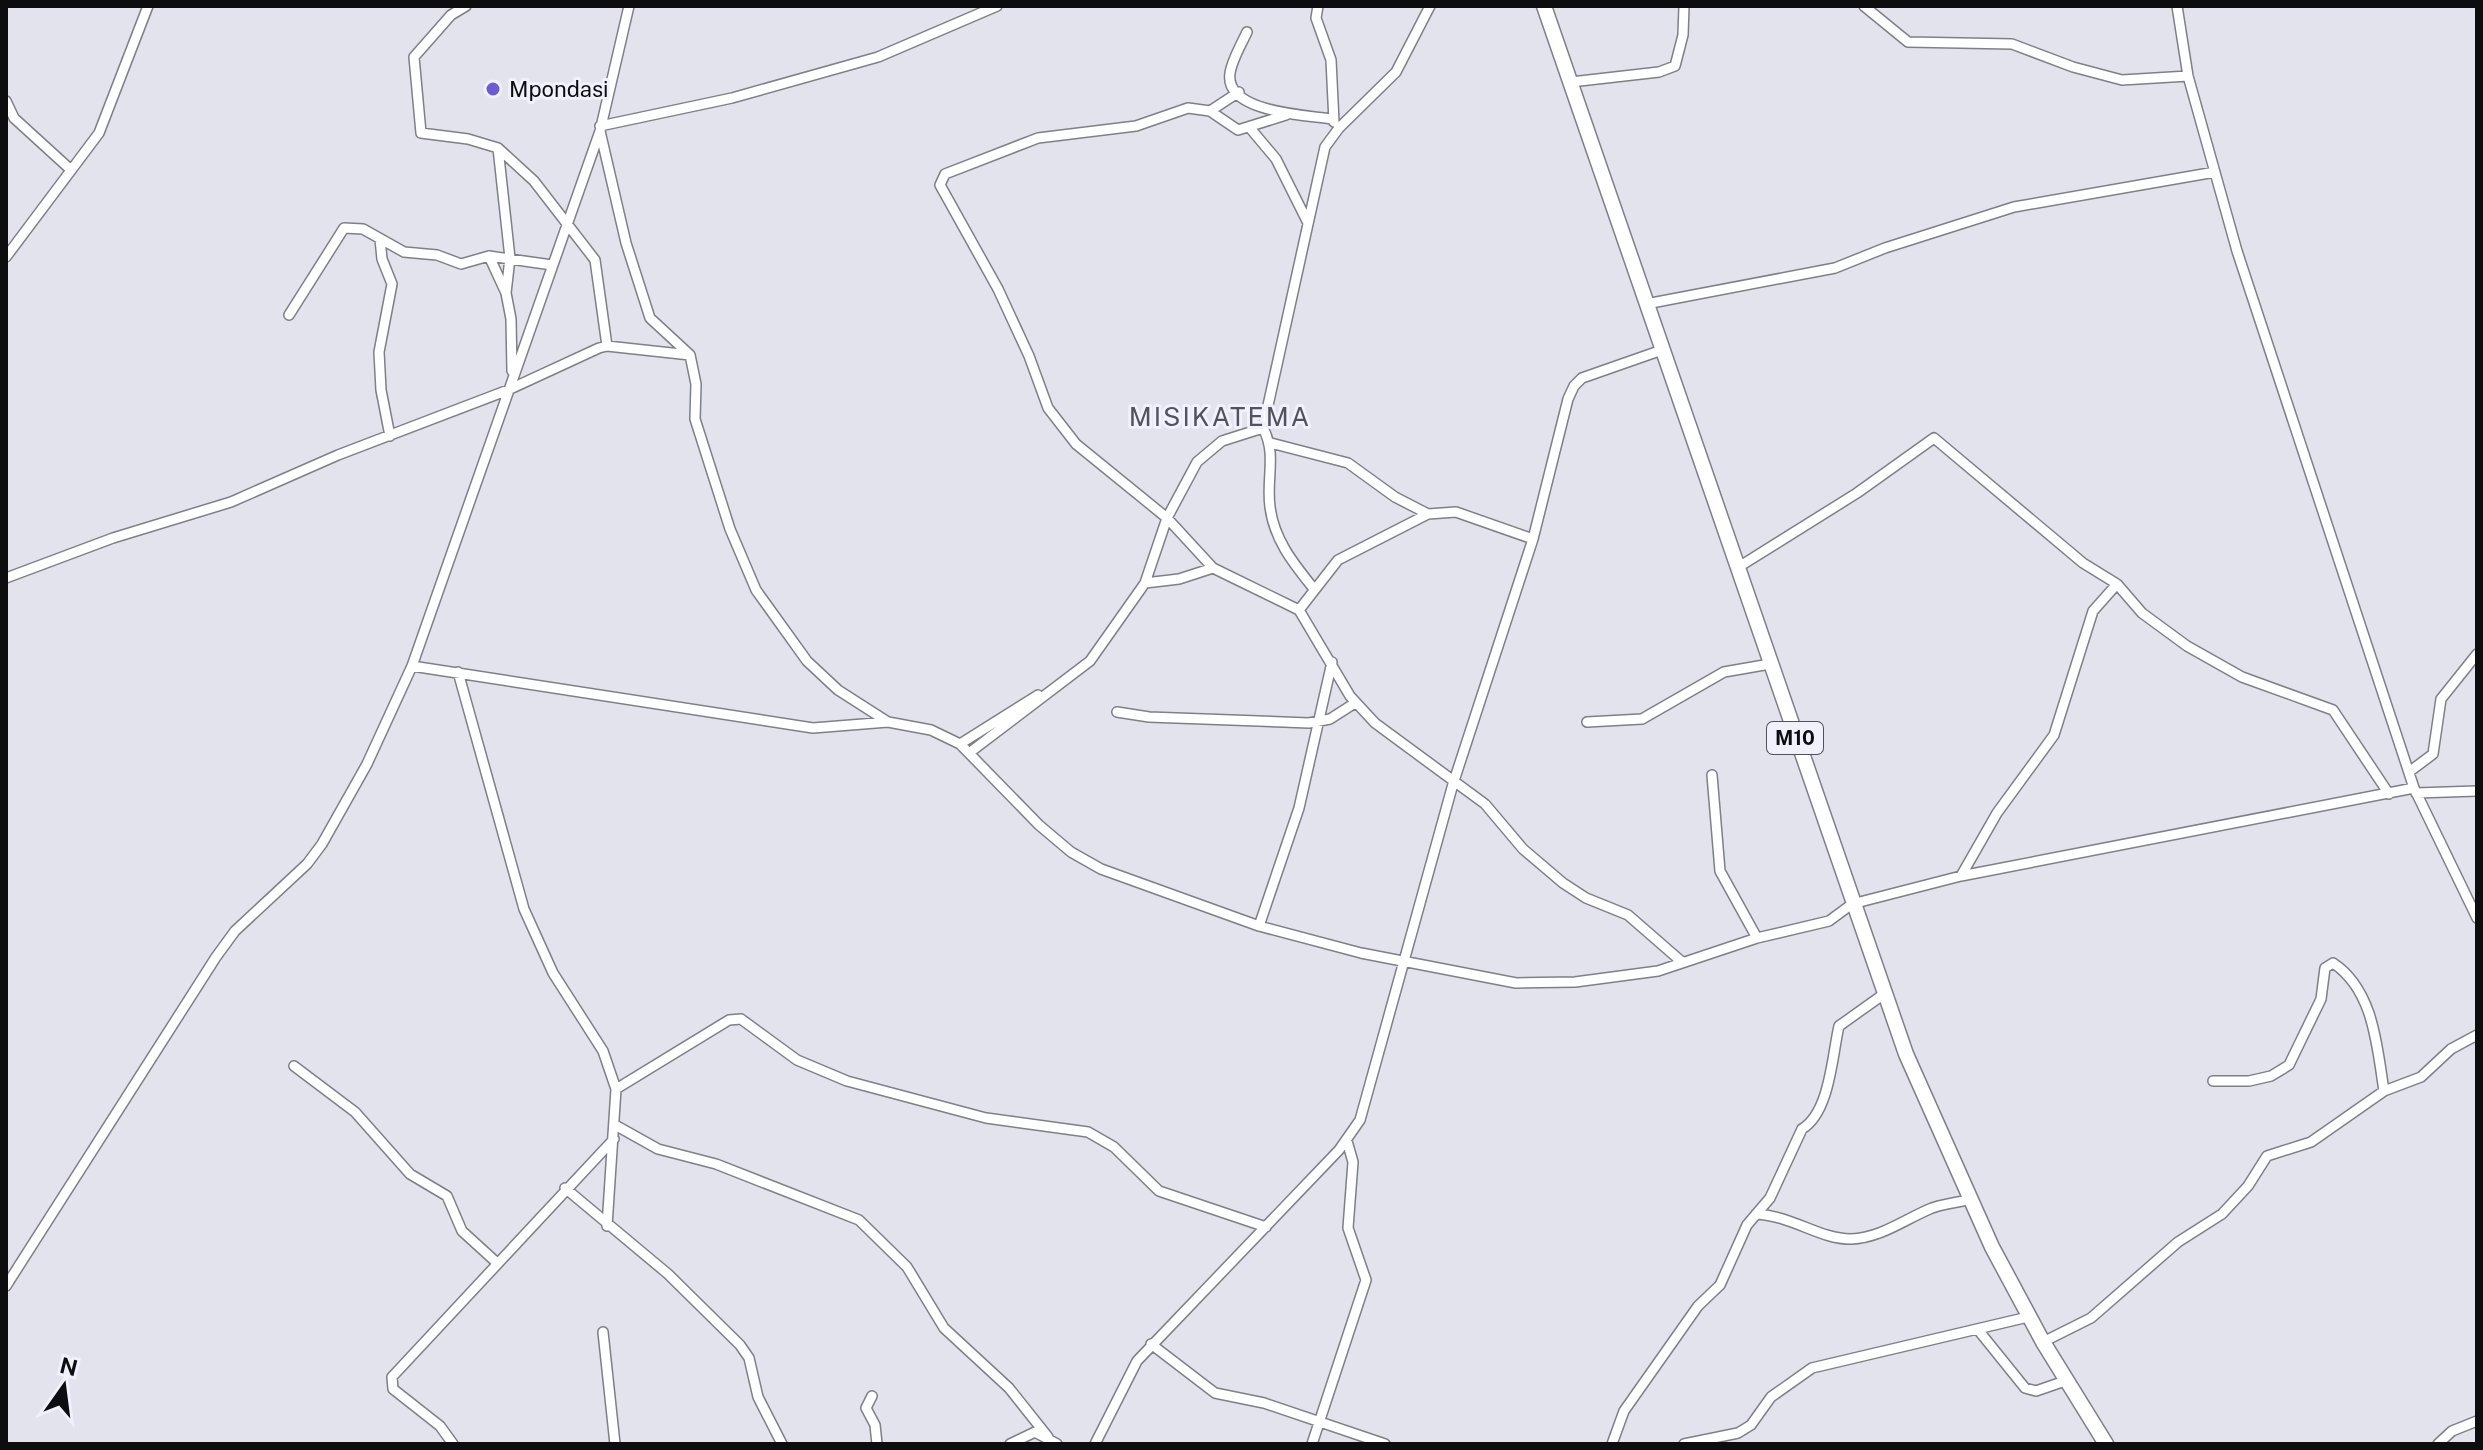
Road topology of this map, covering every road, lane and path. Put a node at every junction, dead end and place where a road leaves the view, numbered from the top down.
1 (148, 6) edge
2 (466, 6) edge
3 (629, 6) edge
4 (997, 6) edge
5 (1318, 6) edge
6 (1430, 6) edge
7 (1544, 6) edge
8 (1684, 6) edge
9 (1864, 6) edge
10 (2177, 6) edge
11 (1247, 32) dead end
12 (2188, 76) junction
13 (1571, 82) junction
14 (1239, 92) junction
15 (6, 101) edge
16 (1210, 111) junction
17 (1288, 114) junction
18 (1331, 119) junction
19 (600, 128) junction
20 (1250, 128) junction
21 (1339, 128) junction
22 (498, 148) junction
23 (71, 170) junction
24 (2215, 172) junction
25 (1309, 224) junction
26 (566, 225) junction
27 (380, 239) junction
28 (489, 256) junction
29 (6, 257) edge
30 (510, 258) junction
31 (552, 265) junction
32 (506, 293) junction
33 (1646, 304) junction
34 (289, 315) dead end
35 (607, 346) junction
36 (1662, 350) junction
37 (690, 355) junction
38 (513, 374) junction
39 (508, 390) junction
40 (1263, 428) junction
41 (390, 436) junction
42 (1271, 443) junction
43 (1428, 514) junction
44 (1167, 518) junction
45 (1533, 539) junction
46 (1213, 568) junction
47 (1737, 568) junction
48 (6, 578) edge
49 (1145, 583) junction
50 (2117, 584) junction
51 (1314, 589) junction
52 (1299, 610) junction
53 (2477, 654) edge
54 (1332, 662) junction
55 (1770, 664) junction
56 (412, 666) junction
57 (458, 672) junction
58 (1048, 691) junction
59 (1355, 703) junction
60 (1117, 712) dead end
61 (888, 722) junction
62 (1321, 722) junction
63 (1587, 722) dead end
64 (960, 744) junction
65 (969, 753) junction
66 (2409, 772) junction
67 (1712, 775) dead end
68 (1453, 784) junction
69 (2415, 790) junction
70 (2475, 790) edge
71 (2389, 794) junction
72 (1961, 876) junction
73 (1852, 904) junction
74 (2477, 918) edge
75 (1259, 926) junction
76 (1757, 938) junction
77 (1402, 962) junction
78 (1682, 962) junction
79 (1884, 994) junction
80 (2477, 1035) edge
81 (294, 1066) dead end
82 (2213, 1081) dead end
83 (616, 1089) junction
84 (2384, 1091) junction
85 (615, 1125) junction
86 (614, 1139) junction
87 (1347, 1141) junction
88 (565, 1188) junction
89 (1969, 1200) junction
90 (1756, 1214) junction
91 (607, 1226) junction
92 (1266, 1227) junction
93 (496, 1262) junction
94 (6, 1286) edge
95 (2028, 1317) junction
96 (1979, 1331) junction
97 (603, 1332) dead end
98 (2043, 1342) junction
99 (1151, 1344) junction
100 (2065, 1381) junction
101 (872, 1396) dead end
102 (2477, 1421) edge
103 (1316, 1422) junction
104 (1053, 1441) edge
105 (453, 1444) edge
106 (615, 1444) edge
107 (782, 1444) edge
108 (877, 1444) edge
109 (1010, 1444) edge
110 (1095, 1444) edge
111 (1312, 1444) edge
112 (1385, 1444) edge
113 (1612, 1444) edge
114 (1684, 1444) edge
115 (2106, 1444) edge
116 (2438, 1444) edge

1 - 23 street
2 - 22 street
3 - 19 street
4 - 19 street
5 - 18 street
6 - 21 street
7 - 13 highway, M10
8 - 13 street
9 - 12 street
10 - 12 street
11 - 14 street
12 - 24 street
13 - 33 highway, M10
14 - 16 street
14 - 17 street
15 - 23 street
16 - 20 street
16 - 44 street
17 - 18 street
17 - 20 street
18 - 21 street
19 - 26 street
19 - 37 street
20 - 25 street
21 - 25 street
22 - 26 street
22 - 30 street
23 - 29 street
24 - 33 street
24 - 66 street
25 - 40 street
26 - 31 street
26 - 35 street
27 - 28 street
27 - 34 street
27 - 41 street
28 - 30 street
28 - 32 street
30 - 31 street
30 - 32 street
31 - 38 street
32 - 38 street
33 - 36 highway, M10
35 - 37 street
35 - 39 street
36 - 45 street
36 - 47 highway, M10
37 - 61 street
38 - 39 street
39 - 41 street
39 - 56 street
40 - 42 street
40 - 44 street
41 - 48 street
42 - 43 street
42 - 51 street
43 - 45 street
43 - 51 street
44 - 46 street
44 - 49 street
45 - 68 street
46 - 49 street
46 - 52 street
47 - 50 street
47 - 55 highway, M10
49 - 58 street
50 - 71 street
50 - 72 street
51 - 52 street
52 - 54 street
53 - 66 street
54 - 59 street
54 - 62 street
55 - 63 street
55 - 73 highway, M10
56 - 57 street
56 - 94 street
57 - 61 street
57 - 83 street
58 - 64 street
58 - 65 street
59 - 62 street
59 - 68 street
60 - 62 street
61 - 64 street
62 - 75 street
64 - 65 street
65 - 75 street
66 - 69 street
67 - 76 street
68 - 77 street
68 - 78 street
69 - 70 street
69 - 71 street
69 - 74 street
71 - 72 street
72 - 73 street
73 - 76 street
73 - 79 highway, M10
75 - 77 street
76 - 78 street
77 - 78 street
77 - 87 street
79 - 89 highway, M10
79 - 90 street
80 - 84 street
81 - 93 street
82 - 84 street
83 - 85 street
83 - 92 street
84 - 98 street
85 - 86 street
85 - 104 street
86 - 88 street
86 - 91 street
87 - 92 street
87 - 103 street
88 - 91 street
88 - 93 street
89 - 90 street
89 - 95 highway, M10
90 - 113 street
91 - 107 street
92 - 99 street
93 - 105 street
95 - 96 street
95 - 98 highway, M10
96 - 100 street
96 - 114 street
97 - 106 street
98 - 100 highway, M10
99 - 103 street
99 - 110 street
100 - 115 highway, M10
101 - 108 street
102 - 116 street
103 - 111 street
103 - 112 street
104 - 109 street

